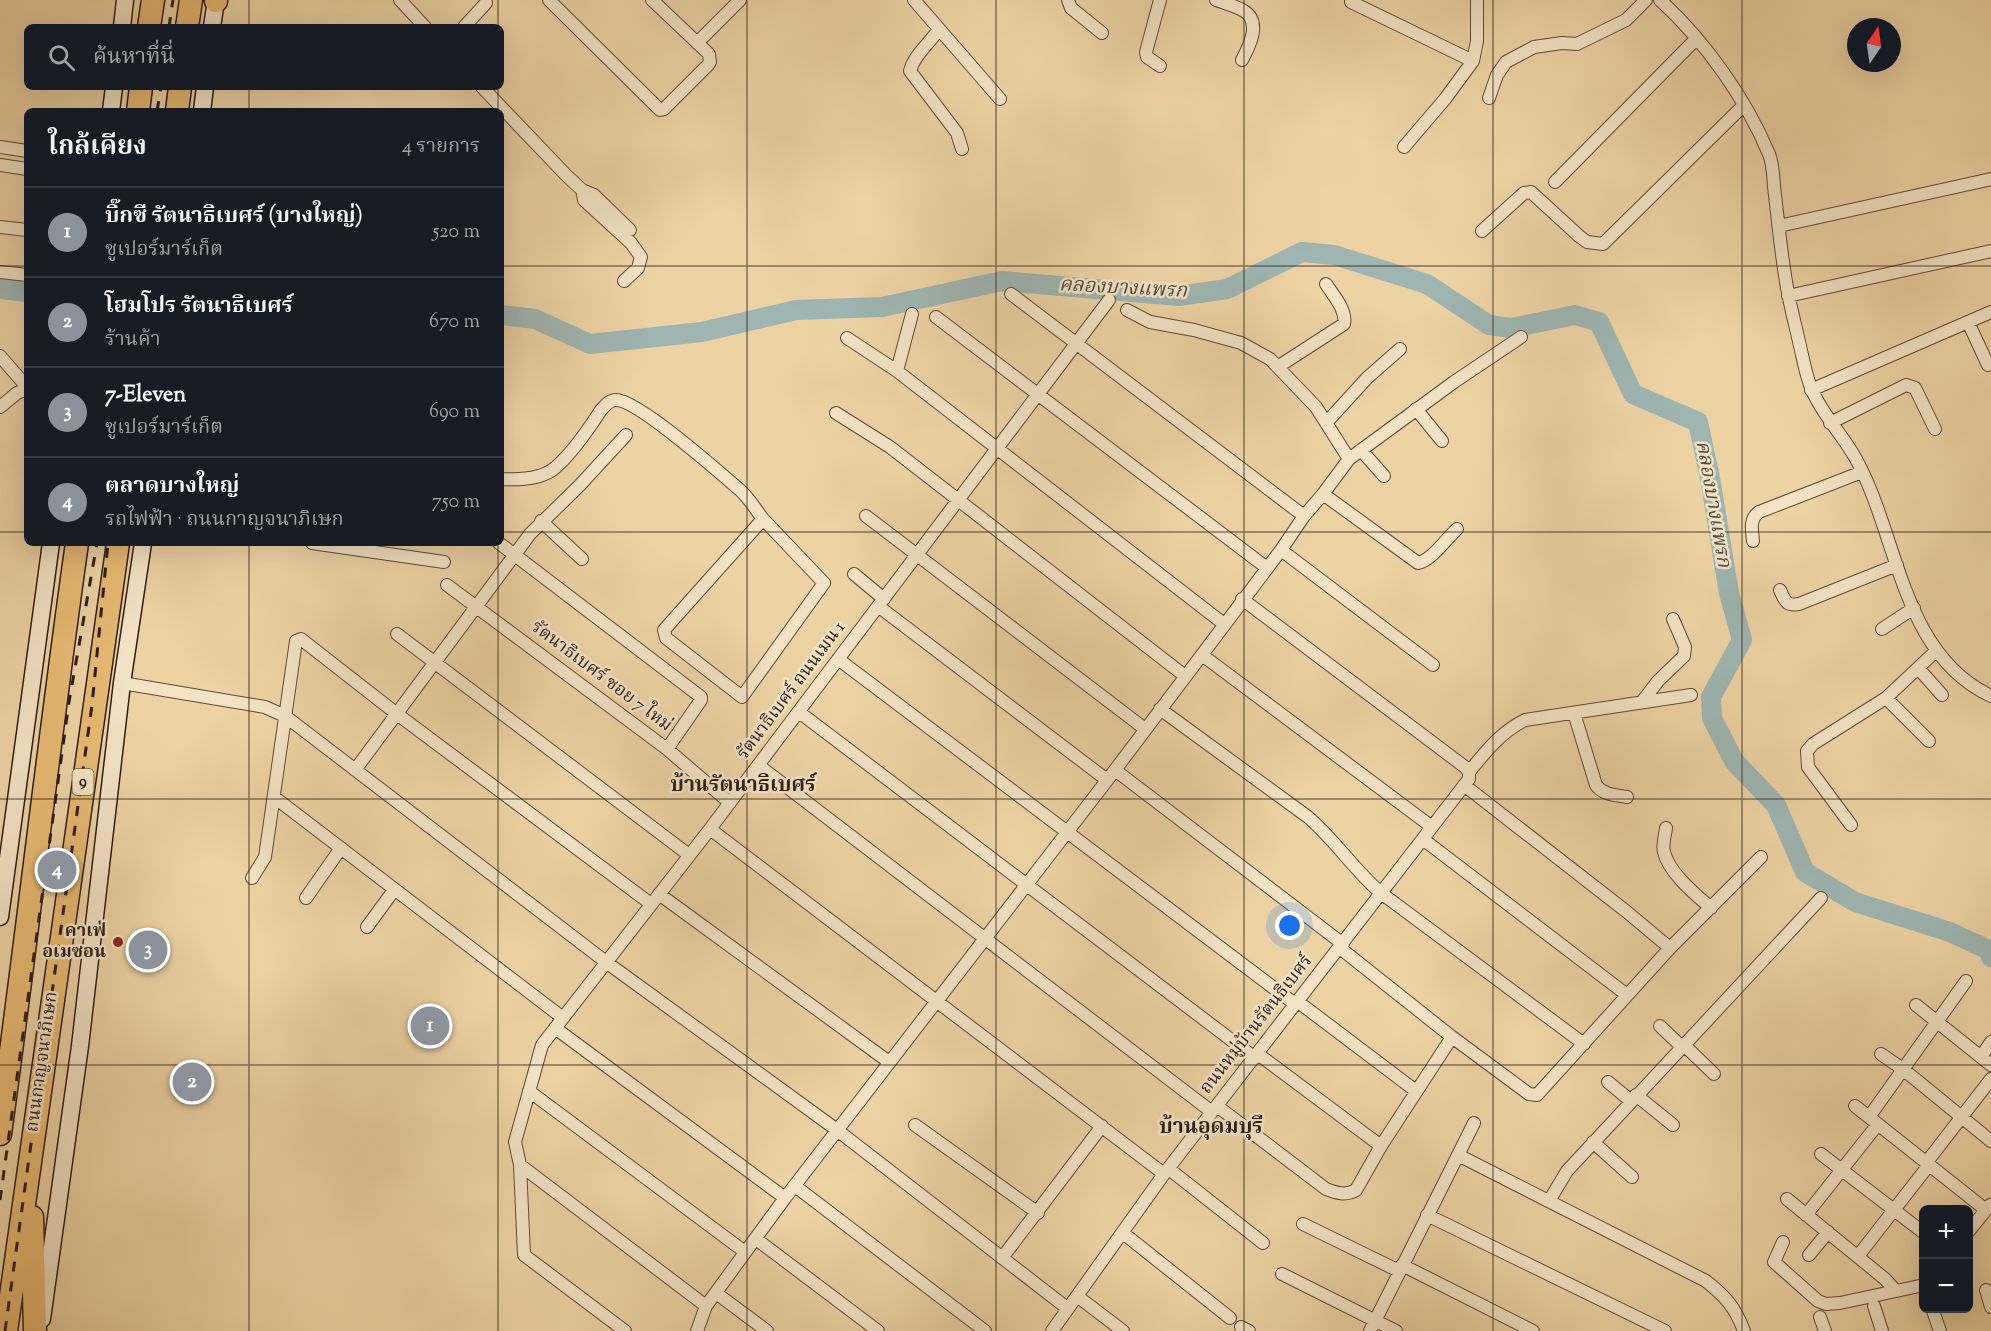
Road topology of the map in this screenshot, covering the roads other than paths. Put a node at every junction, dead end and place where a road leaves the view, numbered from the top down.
1 (125, 0) edge
2 (191, 0) edge
3 (216, 0) edge
4 (400, 0) edge
5 (549, 0) edge
6 (652, 0) edge
7 (740, 0) edge
8 (914, 0) edge
9 (1068, 0) edge
10 (1160, 0) edge
11 (1216, 0) edge
12 (1477, 0) edge
13 (1646, 0) edge
14 (1660, 0) edge
15 (1351, 2) dead end
16 (486, 3) dead end
17 (122, 24) edge
18 (187, 24) edge
19 (212, 24) edge
20 (422, 24) edge
21 (467, 24) edge
22 (939, 29) junction
23 (1102, 33) dead end
24 (1696, 39) junction
25 (697, 43) junction
26 (1242, 60) dead end
27 (1473, 61) junction
28 (1160, 66) dead end
29 (114, 90) edge
30 (141, 90) edge
31 (180, 90) edge
32 (205, 90) edge
33 (485, 90) edge
34 (1489, 98) dead end
35 (1000, 99) dead end
36 (1744, 105) junction
37 (111, 108) edge
38 (138, 108) edge
39 (177, 108) edge
40 (202, 108) edge
41 (502, 108) edge
42 (504, 110) edge
43 (0, 147) edge
44 (1404, 147) dead end
45 (962, 149) dead end
46 (24, 151) edge
47 (0, 165) edge
48 (24, 169) edge
49 (1991, 179) edge
50 (1555, 182) dead end
51 (582, 190) junction
52 (0, 226) edge
53 (1779, 226) junction
54 (24, 230) edge
55 (630, 230) dead end
56 (1482, 231) dead end
57 (1991, 251) edge
58 (0, 272) edge
59 (24, 275) edge
60 (624, 281) dead end
61 (1326, 284) dead end
62 (1011, 294) dead end
63 (1788, 296) junction
64 (1109, 300) dead end
65 (1127, 310) dead end
66 (1991, 312) edge
67 (912, 314) dead end
68 (936, 316) dead end
69 (1968, 322) junction
70 (1521, 337) dead end
71 (847, 338) dead end
72 (1078, 342) junction
73 (1400, 349) dead end
74 (0, 356) edge
75 (1988, 364) dead end
76 (1279, 366) junction
77 (897, 371) junction
78 (24, 384) edge
79 (24, 390) edge
80 (1812, 390) junction
81 (1037, 396) junction
82 (0, 407) edge
83 (1416, 409) junction
84 (836, 413) dead end
85 (1326, 423) junction
86 (1830, 423) junction
87 (1935, 429) dead end
88 (626, 435) dead end
89 (1442, 441) dead end
90 (998, 448) junction
91 (1361, 450) junction
92 (1349, 459) junction
93 (1862, 472) junction
94 (1384, 476) dead end
95 (504, 479) edge
96 (1323, 494) junction
97 (958, 501) junction
98 (866, 516) dead end
99 (1304, 516) junction
100 (763, 519) junction
101 (541, 521) junction
102 (1457, 529) dead end
103 (1753, 541) dead end
104 (51, 546) edge
105 (77, 546) edge
106 (118, 546) edge
107 (143, 546) edge
108 (357, 546) edge
109 (503, 546) edge
110 (1281, 550) junction
111 (918, 554) junction
112 (514, 555) junction
113 (582, 559) dead end
114 (444, 562) dead end
115 (1897, 565) junction
116 (1267, 568) junction
117 (854, 574) dead end
118 (447, 585) dead end
119 (1780, 590) dead end
120 (1242, 599) junction
121 (881, 603) junction
122 (476, 605) junction
123 (1914, 608) junction
124 (1673, 620) dead end
125 (1224, 624) junction
126 (1882, 629) dead end
127 (397, 634) dead end
128 (1936, 651) junction
129 (1202, 655) junction
130 (838, 659) junction
131 (434, 663) junction
132 (1433, 665) dead end
133 (1918, 668) junction
134 (1185, 676) junction
135 (122, 683) junction
136 (1690, 695) dead end
137 (1942, 695) dead end
138 (1991, 696) edge
139 (1886, 698) junction
140 (1642, 702) junction
141 (1160, 709) junction
142 (798, 712) junction
143 (1574, 713) junction
144 (397, 714) junction
145 (285, 716) junction
146 (1146, 729) junction
147 (1929, 741) dead end
148 (667, 749) junction
149 (758, 765) junction
150 (355, 770) junction
151 (1469, 772) junction
152 (1111, 775) junction
153 (1464, 785) junction
154 (1627, 796) dead end
155 (274, 797) junction
156 (730, 802) junction
157 (1851, 825) dead end
158 (1432, 827) junction
159 (1666, 828) dead end
160 (710, 829) junction
161 (1067, 833) junction
162 (1424, 840) junction
163 (341, 849) junction
164 (689, 855) junction
165 (1761, 857) dead end
166 (252, 878) dead end
167 (1025, 885) junction
168 (394, 890) junction
169 (1381, 893) junction
170 (306, 898) dead end
171 (1821, 898) dead end
172 (655, 899) junction
173 (1711, 908) junction
174 (0, 917) edge
175 (367, 927) dead end
176 (985, 937) junction
177 (1341, 946) junction
178 (1670, 948) junction
179 (606, 962) junction
180 (1966, 981) dead end
181 (20, 990) junction
182 (1627, 995) junction
183 (936, 1001) junction
184 (1296, 1003) junction
185 (1916, 1005) dead end
186 (1938, 1022) junction
187 (559, 1023) junction
188 (1659, 1026) dead end
189 (1452, 1037) junction
190 (1991, 1042) edge
191 (1584, 1044) junction
192 (1683, 1046) junction
193 (1881, 1054) dead end
194 (1256, 1056) junction
195 (1981, 1057) junction
196 (0, 1058) edge
197 (889, 1062) junction
198 (1991, 1065) edge
199 (1904, 1070) junction
200 (1714, 1074) dead end
201 (1991, 1079) edge
202 (1608, 1082) dead end
203 (529, 1091) junction
204 (1416, 1091) junction
205 (1634, 1098) junction
206 (1855, 1106) dead end
207 (1215, 1109) junction
208 (1962, 1117) junction
209 (1874, 1121) junction
210 (1474, 1122) dead end
211 (915, 1125) dead end
212 (1673, 1125) dead end
213 (1102, 1126) junction
214 (837, 1130) junction
215 (0, 1134) edge
216 (1991, 1141) edge
217 (1593, 1142) junction
218 (1381, 1146) junction
219 (31, 1147) junction
220 (1821, 1154) dead end
221 (1458, 1155) junction
222 (1927, 1164) junction
223 (520, 1166) junction
224 (1167, 1171) junction
225 (1843, 1171) junction
226 (1632, 1177) dead end
227 (795, 1186) junction
228 (785, 1198) junction
229 (1787, 1198) dead end
230 (1549, 1201) junction
231 (1988, 1207) edge
232 (1894, 1210) junction
233 (1038, 1213) junction
234 (1427, 1215) junction
235 (1806, 1215) junction
236 (1303, 1224) dead end
237 (1973, 1226) edge
238 (1919, 1230) edge
239 (1828, 1232) junction
240 (1123, 1233) junction
241 (756, 1239) junction
242 (1783, 1242) dead end
243 (1263, 1243) dead end
244 (745, 1252) junction
245 (1809, 1255) dead end
246 (1858, 1256) junction
247 (1002, 1258) junction
248 (1400, 1268) junction
249 (1282, 1274) dead end
250 (1919, 1286) edge
251 (1986, 1290) dead end
252 (1896, 1291) junction
253 (716, 1293) junction
254 (1077, 1296) junction
255 (706, 1306) junction
256 (1874, 1306) dead end
257 (1991, 1307) edge
258 (1067, 1308) junction
259 (1934, 1313) edge
260 (1820, 1317) dead end
261 (1230, 1318) dead end
262 (1373, 1326) edge
263 (6, 1331) edge
264 (35, 1331) edge
265 (40, 1331) edge
266 (625, 1331) edge
267 (697, 1331) edge
268 (767, 1331) edge
269 (878, 1331) edge
270 (985, 1331) edge
271 (1052, 1331) edge
272 (1123, 1331) edge
273 (1396, 1331) edge
274 (1533, 1331) edge
275 (1665, 1331) edge
276 (1744, 1331) edge
277 (1825, 1331) edge
278 (1882, 1331) edge
279 (1940, 1331) edge

1 - 17 main road
2 - 18 highway
3 - 19 main road
4 - 20 street
5 - 25 street
6 - 25 street
7 - 25 street
8 - 22 street
9 - 23 street
10 - 28 street
11 - 26 street
12 - 27 street
13 - 34 street
14 - 24 street
15 - 27 street
16 - 21 street
22 - 35 street
22 - 45 street
24 - 36 street
24 - 50 street
27 - 44 street
29 - 37 main road
30 - 38 highway
31 - 39 highway
32 - 40 main road
33 - 41 street
36 - 53 street
36 - 56 street
42 - 51 street
43 - 46 street
47 - 48 street
49 - 53 street
51 - 55 street
51 - 60 street
52 - 54 street
53 - 63 street
57 - 63 street
58 - 59 street
61 - 76 street
62 - 72 street
63 - 80 street
64 - 72 street, รัตนาธิเบศร์ ถนนเมน 1
65 - 76 street
66 - 69 street
67 - 77 street
68 - 81 street
69 - 75 street
69 - 80 street
70 - 83 street
71 - 77 street
72 - 81 street, รัตนาธิเบศร์ ถนนเมน 1
72 - 99 street
73 - 85 street
74 - 78 street
76 - 85 street
77 - 90 street
79 - 82 street
80 - 86 street
81 - 90 street, รัตนาธิเบศร์ ถนนเมน 1
81 - 116 street
83 - 89 street
83 - 91 street
84 - 97 street
85 - 92 street
86 - 87 street
86 - 93 street
88 - 101 street
90 - 97 street, รัตนาธิเบศร์ ถนนเมน 1
90 - 125 street
91 - 92 street
91 - 94 street
92 - 96 street
93 - 103 street
93 - 115 street
95 - 100 street
96 - 99 street
96 - 102 street
97 - 111 street, รัตนาธิเบศร์ ถนนเมน 1
97 - 134 street
98 - 111 street
99 - 110 street
100 - 100 street
101 - 112 street
101 - 113 street
104 - 174 main road
105 - 181 highway, ถนนกาญจนาภิเษก / 9
106 - 219 highway, ถนนกาญจนาภิเษก / 9
107 - 135 main road
108 - 114 street
109 - 112 street
110 - 116 street
110 - 132 street
111 - 121 street, รัตนาธิเบศร์ ถนนเมน 1
111 - 146 street
112 - 122 street
112 - 148 street
115 - 119 street
115 - 123 street
116 - 120 street
117 - 121 street
118 - 122 street, รัตนาธิเบศร์ ซอย 7 ใหม่
120 - 125 street
120 - 151 street
121 - 130 street, รัตนาธิเบศร์ ถนนเมน 1
121 - 152 street
122 - 131 street
122 - 148 street, รัตนาธิเบศร์ ซอย 7 ใหม่
123 - 126 street
123 - 128 street
124 - 140 street
125 - 129 street
127 - 131 street
128 - 133 street
128 - 138 street
129 - 134 street
129 - 158 street
130 - 142 street, รัตนาธิเบศร์ ถนนเมน 1
130 - 161 street
131 - 144 street
131 - 164 street
133 - 137 street
133 - 139 street
134 - 141 street
135 - 145 street
135 - 265 main road
136 - 140 street, ถนนหมู่บ้านรัตนธิเบศร์
139 - 147 street
139 - 157 street
140 - 143 street, ถนนหมู่บ้านรัตนธิเบศร์
141 - 146 street
141 - 169 street
142 - 149 street, รัตนาธิเบศร์ ถนนเมน 1
142 - 167 street
143 - 151 street, ถนนหมู่บ้านรัตนธิเบศร์
143 - 154 street
144 - 145 street
144 - 150 street
144 - 172 street
145 - 150 street
145 - 155 street
146 - 152 street
148 - 156 street, รัตนาธิเบศร์ ซอย 7 ใหม่
149 - 156 street, รัตนาธิเบศร์ ถนนเมน 1
149 - 176 street
150 - 179 street
151 - 153 street, ถนนหมู่บ้านรัตนธิเบศร์
152 - 161 street
152 - 177 street
153 - 158 street, ถนนหมู่บ้านรัตนธิเบศร์
153 - 178 street
155 - 163 street
155 - 166 street
156 - 160 street, รัตนาธิเบศร์ ถนนเมน 1
158 - 162 street, ถนนหมู่บ้านรัตนธิเบศร์
159 - 173 street
160 - 164 street, รัตนาธิเบศร์ ถนนเมน 1
160 - 183 street
161 - 167 street
161 - 184 street
162 - 169 street, ถนนหมู่บ้านรัตนธิเบศร์
162 - 182 street
163 - 168 street
163 - 170 street
164 - 172 street, รัตนาธิเบศร์ ถนนเมน 1
165 - 173 street
167 - 176 street
167 - 194 street
168 - 175 street
168 - 187 street
169 - 177 street, ถนนหมู่บ้านรัตนธิเบศร์
169 - 191 street
171 - 192 street
172 - 179 street, รัตนาธิเบศร์ ถนนเมน 1
172 - 197 street
173 - 178 street
176 - 183 street
176 - 207 street
177 - 184 street, ถนนหมู่บ้านรัตนธิเบศร์
177 - 189 street
178 - 182 street
179 - 187 street, รัตนาธิเบศร์ ถนนเมน 1
179 - 214 street
180 - 186 street
181 - 196 highway
181 - 215 highway, ถนนกาญจนาภิเษก / 9
182 - 191 street
183 - 197 street
183 - 213 street
184 - 194 street, ถนนหมู่บ้านรัตนธิเบศร์
184 - 204 street
185 - 186 street
186 - 195 street
186 - 199 street
187 - 203 street, รัตนาธิเบศร์ ถนนเมน 1
187 - 228 street
188 - 192 street
189 - 191 street
189 - 204 street
190 - 195 street
192 - 200 street
192 - 205 street
193 - 199 street
194 - 207 street, ถนนหมู่บ้านรัตนธิเบศร์
194 - 218 street
195 - 198 street
197 - 214 street
199 - 208 street
199 - 209 street
201 - 208 street
202 - 205 street
203 - 223 street, รัตนาธิเบศร์ ถนนเมน 1
203 - 244 street
204 - 218 street
205 - 212 street
205 - 217 street
206 - 209 street
207 - 218 street
207 - 224 street, ถนนหมู่บ้านรัตนธิเบศร์
208 - 216 street
208 - 222 street
209 - 222 street
209 - 225 street
210 - 221 street
211 - 233 street
213 - 224 street
213 - 233 street
214 - 227 street
214 - 247 street
217 - 226 street
217 - 230 street
219 - 263 highway, ถนนกาญจนาภิเษก / 9
219 - 264 highway
220 - 225 street
221 - 230 street
221 - 234 street
222 - 231 street
222 - 232 street
223 - 255 street
223 - 266 street, รัตนาธิเบศร์ ถนนเมน 1
224 - 240 street, ถนนหมู่บ้านรัตนธิเบศร์
224 - 243 street
225 - 232 street
225 - 235 street
227 - 228 street
227 - 270 street
228 - 241 street
229 - 235 street
230 - 276 street
231 - 237 street
232 - 238 street
232 - 246 street
233 - 247 street
234 - 248 street
234 - 275 street
235 - 239 street
236 - 248 street
239 - 245 street
239 - 246 street
240 - 254 street, ถนนหมู่บ้านรัตนธิเบศร์
240 - 261 street
241 - 244 street
241 - 269 street
242 - 252 street
244 - 253 street
246 - 252 street
247 - 258 street
248 - 262 street
248 - 274 street
249 - 262 street
250 - 252 street
251 - 257 street
253 - 255 street
253 - 268 street
254 - 258 street, ถนนหมู่บ้านรัตนธิเบศร์
254 - 272 street
255 - 267 street
256 - 278 street
258 - 271 street, ถนนหมู่บ้านรัตนธิเบศร์
259 - 279 street
260 - 277 street
262 - 273 street

